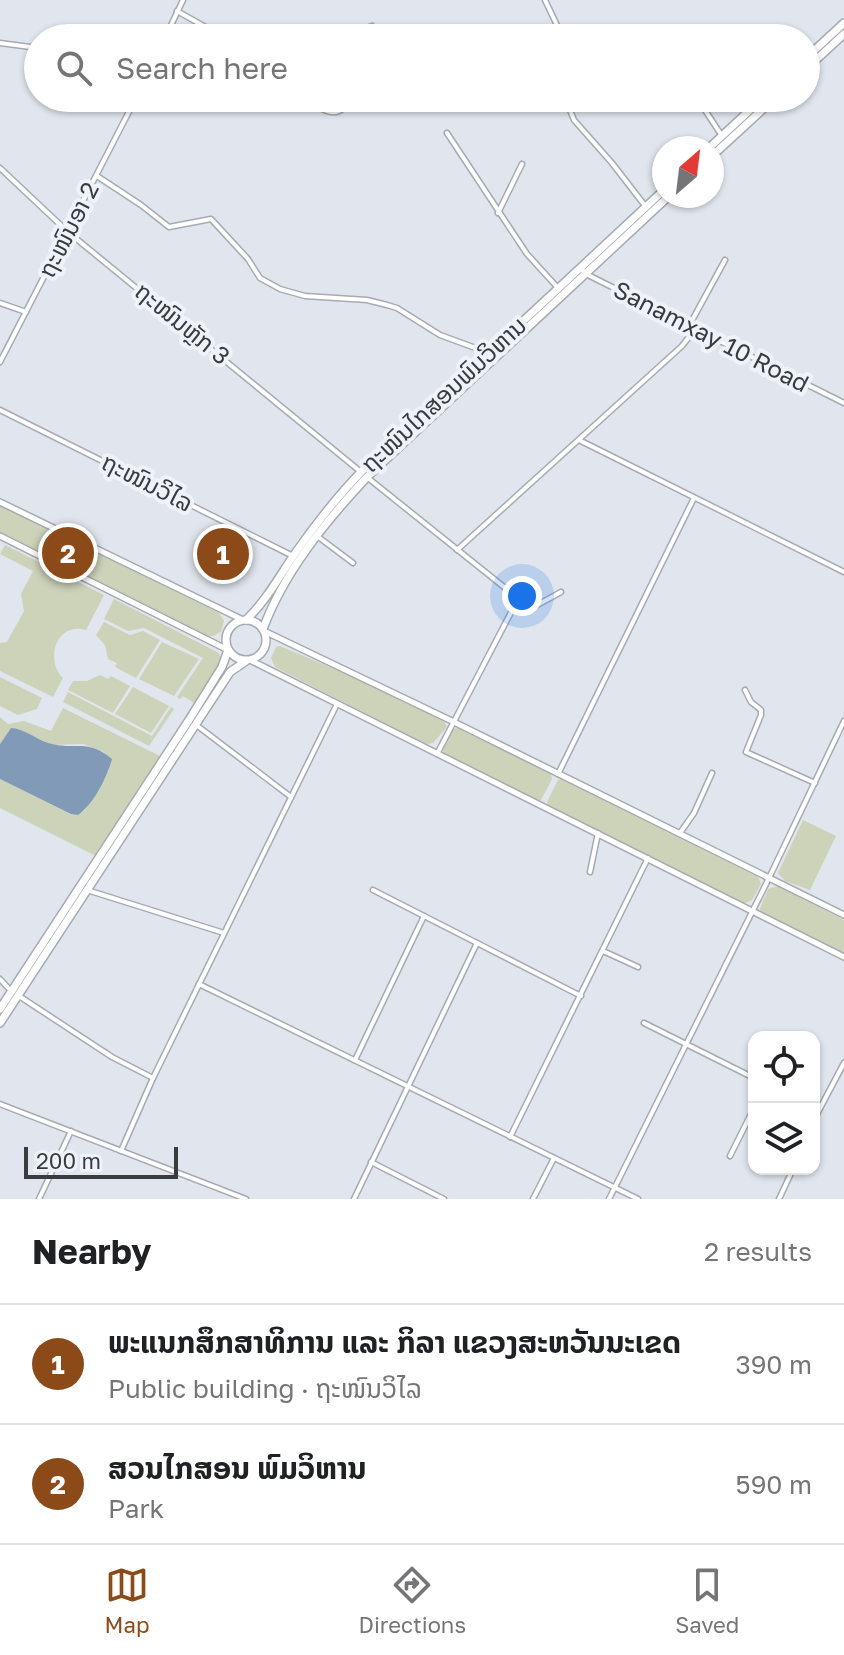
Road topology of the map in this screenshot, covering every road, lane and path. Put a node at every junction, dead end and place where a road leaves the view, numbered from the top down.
1 (183, 0) edge
2 (545, 0) edge
3 (177, 11) junction
4 (844, 23) edge
5 (171, 24) edge
6 (200, 24) edge
7 (556, 24) edge
8 (844, 34) edge
9 (0, 43) edge
10 (820, 45) edge
11 (24, 46) edge
12 (820, 56) edge
13 (129, 112) edge
14 (571, 112) edge
15 (706, 112) edge
16 (748, 112) edge
17 (760, 112) edge
18 (447, 133) dead end
19 (722, 136) joint
20 (724, 145) edge
21 (522, 164) dead end
22 (0, 168) edge
23 (97, 176) junction
24 (652, 201) edge
25 (646, 207) junction
26 (655, 208) edge
27 (498, 213) junction
28 (68, 232) junction
29 (725, 260) dead end
30 (584, 271) junction
31 (558, 288) junction
32 (0, 303) edge
33 (26, 312) junction
34 (689, 326) junction
35 (695, 329) junction
36 (487, 355) junction
37 (0, 362) edge
38 (446, 398) junction
39 (844, 403) edge
40 (0, 410) edge
41 (580, 441) junction
42 (364, 474) junction
43 (694, 498) junction
44 (0, 502) edge
45 (0, 536) edge
46 (317, 536) junction
47 (457, 550) junction
48 (293, 556) junction
49 (353, 563) dead end
50 (844, 572) edge
51 (561, 592) dead end
52 (517, 601) junction
53 (245, 620) junction
54 (263, 630) junction
55 (228, 650) junction
56 (248, 660) junction
57 (745, 690) dead end
58 (337, 704) junction
59 (196, 718) junction
60 (844, 721) edge
61 (454, 722) junction
62 (836, 738) junction
63 (844, 742) edge
64 (437, 754) junction
65 (712, 773) dead end
66 (558, 774) junction
67 (815, 783) junction
68 (291, 797) junction
69 (598, 833) junction
70 (680, 833) junction
71 (648, 858) junction
72 (590, 872) dead end
73 (769, 878) junction
74 (87, 890) junction
75 (373, 890) dead end
76 (753, 911) junction
77 (844, 915) edge
78 (424, 916) junction
79 (224, 933) junction
80 (477, 943) junction
81 (603, 951) junction
82 (844, 957) edge
83 (638, 967) dead end
84 (0, 979) edge
85 (199, 984) junction
86 (15, 994) junction
87 (581, 996) junction
88 (0, 1009) edge
89 (0, 1023) edge
90 (644, 1023) dead end
91 (687, 1044) junction
92 (355, 1060) junction
93 (844, 1063) edge
94 (748, 1075) edge
95 (153, 1078) junction
96 (407, 1087) junction
97 (0, 1104) edge
98 (820, 1104) edge
99 (748, 1120) edge
100 (71, 1131) junction
101 (510, 1137) junction
102 (121, 1151) junction
103 (730, 1156) dead end
104 (554, 1158) junction
105 (371, 1162) junction
106 (790, 1175) edge
107 (614, 1187) junction
108 (39, 1199) edge
109 (243, 1199) edge
110 (354, 1199) edge
111 (444, 1199) edge
112 (533, 1199) edge
113 (609, 1199) edge
114 (638, 1199) edge
115 (779, 1199) edge

1 - 3 street
2 - 7 street
3 - 5 street
3 - 6 street
4 - 10 highway
8 - 12 highway
9 - 11 street
13 - 23 street, ຖະໜົນອາ 2
14 - 25 street
15 - 19 street
16 - 19 highway
17 - 20 highway
18 - 27 street
21 - 27 street
22 - 28 street, ຖະໜົນຫຼັກ 3
23 - 28 street, ຖະໜົນອາ 2
23 - 36 street
24 - 25 highway, ຖະໜົນໄກສອນພົມວິຫານ
25 - 30 highway, ຖະໜົນໄກສອນພົມວິຫານ
26 - 30 highway, ຖະໜົນໄກສອນພົມວິຫານ
27 - 31 street
28 - 33 street, ຖະໜົນອາ 2
28 - 42 street, ຖະໜົນຫຼັກ 3
29 - 34 street
30 - 31 highway, ຖະໜົນໄກສອນພົມວິຫານ
30 - 34 street, Sanamxay 10 Road
30 - 38 highway, ຖະໜົນໄກສອນພົມວິຫານ
31 - 36 highway, ຖະໜົນໄກສອນພົມວິຫານ
32 - 33 street
33 - 37 street, ຖະໜົນອາ 2
34 - 35 street, Sanamxay 10 Road
35 - 39 street, Sanamxay 10 Road
35 - 41 street
36 - 38 highway, ຖະໜົນໄກສອນພົມວິຫານ
38 - 42 highway, ຖະໜົນໄກສອນພົມວິຫານ
40 - 48 street, ຖະໜົນວິໄລ
41 - 43 street
41 - 47 street
42 - 46 highway, ຖະໜົນໄກສອນພົມວິຫານ
42 - 47 street, ຖະໜົນຫຼັກ 3
42 - 48 highway, ຖະໜົນໄກສອນພົມວິຫານ
43 - 50 street
43 - 66 street
44 - 53 street
45 - 55 street
46 - 49 street
46 - 54 highway, ຖະໜົນໄກສອນພົມວິຫານ
47 - 52 street, ຖະໜົນຫຼັກ 3
48 - 53 highway, ຖະໜົນໄກສອນພົມວິຫານ
51 - 52 street
52 - 61 street
53 - 54 highway
53 - 55 highway
54 - 56 highway
54 - 61 street
55 - 56 highway
55 - 59 highway
56 - 58 street
56 - 59 highway
57 - 67 street
58 - 64 street
58 - 68 street
59 - 68 street
59 - 74 highway
59 - 86 highway
60 - 62 street
61 - 64 street
61 - 66 street
62 - 63 street
62 - 67 street
64 - 69 street
65 - 70 street
66 - 70 street
67 - 73 street
68 - 79 street
69 - 71 street
69 - 72 street
70 - 73 street
71 - 76 street
71 - 81 street
73 - 76 street
73 - 77 street
74 - 79 street
74 - 86 highway
75 - 78 street
76 - 82 street
76 - 91 street
78 - 80 street
78 - 92 street
79 - 85 street
80 - 87 street
80 - 96 street
81 - 83 street
81 - 87 street
84 - 86 street
85 - 92 street
85 - 95 street
86 - 88 highway
86 - 89 highway
86 - 95 street
87 - 101 street
90 - 91 street
91 - 94 street
91 - 107 street
92 - 96 street
93 - 98 street
95 - 102 street
96 - 101 street
96 - 105 street
97 - 100 street
99 - 103 street
100 - 102 street
100 - 108 street
101 - 104 street
102 - 109 street
104 - 107 street
104 - 112 street
105 - 110 street
105 - 111 street
106 - 115 street
107 - 113 street
107 - 114 street

